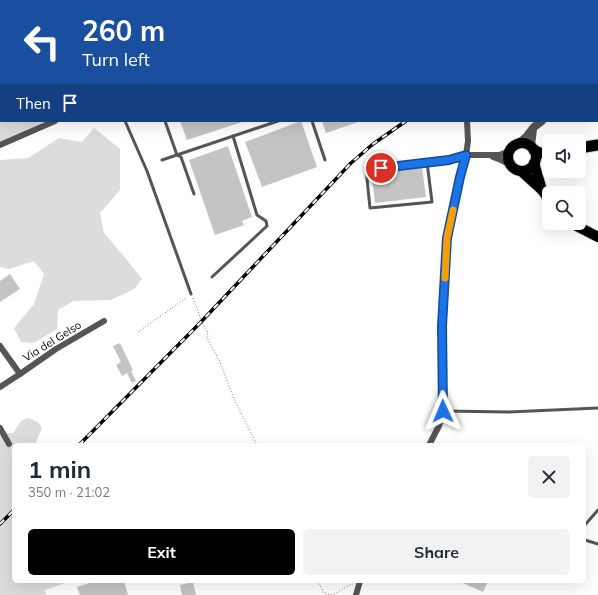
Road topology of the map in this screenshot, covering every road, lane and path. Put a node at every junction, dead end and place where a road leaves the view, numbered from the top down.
1 (53, 122) edge
2 (124, 122) edge
3 (166, 122) edge
4 (275, 122) edge
5 (312, 122) edge
6 (467, 122) edge
7 (541, 122) edge
8 (534, 127) junction
9 (232, 136) junction
10 (0, 145) edge
11 (598, 145) edge
12 (586, 147) edge
13 (514, 148) junction
14 (532, 148) junction
15 (542, 152) edge
16 (177, 155) junction
17 (466, 155) junction
18 (488, 156) junction
19 (162, 160) dead end
20 (325, 160) dead end
21 (427, 162) junction
22 (534, 163) junction
23 (511, 165) junction
24 (521, 171) junction
25 (542, 190) joint
26 (194, 194) dead end
27 (584, 230) edge
28 (598, 237) edge
29 (212, 277) dead end
30 (191, 294) junction
31 (104, 321) dead end
32 (138, 332) dead end
33 (0, 346) edge
34 (20, 374) junction
35 (0, 387) edge
36 (598, 408) edge
37 (443, 411) junction
38 (0, 428) edge
39 (256, 443) edge
40 (430, 443) edge
41 (9, 444) dead end
42 (598, 510) edge
43 (586, 524) edge
44 (586, 540) edge
45 (598, 544) edge
46 (319, 583) edge
47 (356, 583) edge
48 (360, 583) edge
49 (331, 595) edge
50 (356, 595) edge

1 - 10 street
2 - 30 lane
3 - 16 lane
4 - 9 lane
5 - 20 lane
6 - 17 street
7 - 8 street
8 - 13 street
8 - 14 street
9 - 16 lane
9 - 29 lane
11 - 12 highway
13 - 14 main road
13 - 18 street
13 - 23 main road
14 - 15 highway
14 - 22 main road
16 - 19 lane
16 - 26 lane
17 - 18 street
17 - 21 lane
17 - 37 street
18 - 23 street
21 - 21 lane
22 - 24 main road
22 - 25 main road
23 - 24 main road
24 - 25 main road
27 - 28 main road
30 - 32 path
30 - 39 path
31 - 34 street, Via del Gelso
33 - 34 street, Via del Gelso
34 - 35 street
36 - 37 lane
37 - 40 street
38 - 41 street
42 - 43 lane
44 - 45 lane
46 - 49 path
47 - 49 path
48 - 50 street

